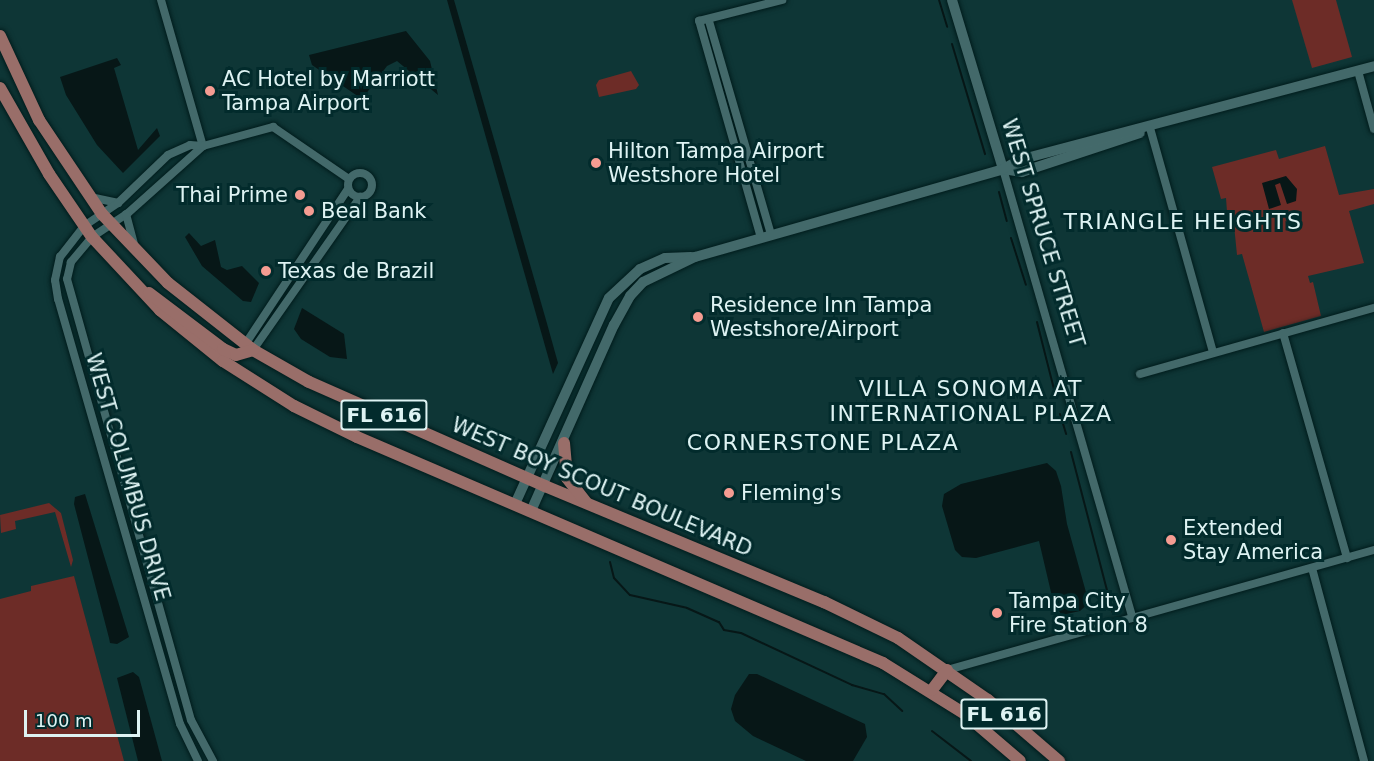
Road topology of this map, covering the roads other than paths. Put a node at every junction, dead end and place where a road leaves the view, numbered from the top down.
1 (161, 0) edge
2 (782, 0) edge
3 (952, 0) edge
4 (709, 21) junction
5 (0, 36) edge
6 (1374, 66) edge
7 (1358, 71) junction
8 (725, 77) junction
9 (716, 80) junction
10 (0, 88) edge
11 (1150, 128) junction
12 (1374, 129) edge
13 (202, 146) junction
14 (1003, 170) junction
15 (754, 176) junction
16 (349, 179) junction
17 (744, 179) junction
18 (348, 189) junction
19 (88, 196) junction
20 (360, 197) junction
21 (118, 203) junction
22 (102, 214) junction
23 (126, 214) junction
24 (111, 225) junction
25 (84, 226) junction
26 (92, 237) junction
27 (766, 237) junction
28 (138, 253) junction
29 (695, 257) junction
30 (299, 265) junction
31 (311, 265) junction
32 (142, 291) junction
33 (1374, 308) edge
34 (1283, 333) junction
35 (250, 346) junction
36 (1213, 352) junction
37 (1140, 374) dead end
38 (564, 443) junction
39 (526, 478) junction
40 (545, 486) junction
41 (515, 504) junction
42 (588, 505) junction
43 (531, 511) junction
44 (1374, 550) edge
45 (1347, 558) junction
46 (1312, 568) junction
47 (1133, 618) junction
48 (947, 670) junction
49 (932, 690) junction
50 (198, 761) edge
51 (213, 761) edge
52 (1020, 761) edge
53 (1059, 761) edge
54 (1364, 761) edge

1 - 13 street
2 - 4 street
3 - 14 street, WEST SPRUCE STREET
4 - 8 street
4 - 9 street
5 - 19 main road, WEST BOY SCOUT BOULEVARD / FL 616
6 - 7 street
7 - 11 street
7 - 12 street
8 - 9 street
8 - 15 street
9 - 17 street
10 - 25 main road, FL 616
11 - 14 street
11 - 36 street
13 - 16 street, WEST COLUMBUS DRIVE
13 - 21 street, WEST COLUMBUS DRIVE
13 - 23 street, WEST COLUMBUS DRIVE
14 - 27 street
14 - 47 street, WEST SPRUCE STREET
15 - 17 street
15 - 27 street
16 - 18 street
16 - 20 street
17 - 27 street
18 - 20 street
18 - 30 street
19 - 21 street
19 - 22 main road, WEST BOY SCOUT BOULEVARD / FL 616
20 - 31 street
21 - 22 street, WEST COLUMBUS DRIVE
22 - 24 main road, WEST BOY SCOUT BOULEVARD / FL 616
22 - 25 street, WEST COLUMBUS DRIVE
23 - 24 street, WEST COLUMBUS DRIVE
23 - 28 street
24 - 26 street, WEST COLUMBUS DRIVE
24 - 28 main road, WEST BOY SCOUT BOULEVARD / FL 616
25 - 26 main road, FL 616
25 - 50 street, WEST COLUMBUS DRIVE
26 - 32 main road, FL 616
26 - 51 street, WEST COLUMBUS DRIVE
27 - 29 street
28 - 35 main road, WEST BOY SCOUT BOULEVARD / FL 616
29 - 38 street
29 - 39 street
30 - 31 street
30 - 35 street
31 - 35 street
32 - 35 main road
32 - 41 main road, FL 616
33 - 34 street
34 - 36 street
34 - 45 street
35 - 39 main road, WEST BOY SCOUT BOULEVARD / FL 616
36 - 37 street
38 - 40 street
38 - 42 main road
39 - 40 main road, WEST BOY SCOUT BOULEVARD / FL 616
39 - 41 street
40 - 42 main road, WEST BOY SCOUT BOULEVARD / FL 616
40 - 43 street
41 - 43 main road, FL 616
42 - 48 main road, WEST BOY SCOUT BOULEVARD / FL 616
43 - 49 main road, FL 616
44 - 45 street
45 - 46 street
46 - 47 street
46 - 54 street
47 - 48 street
48 - 49 main road
48 - 53 main road, WEST BOY SCOUT BOULEVARD / FL 616
49 - 52 main road, FL 616

